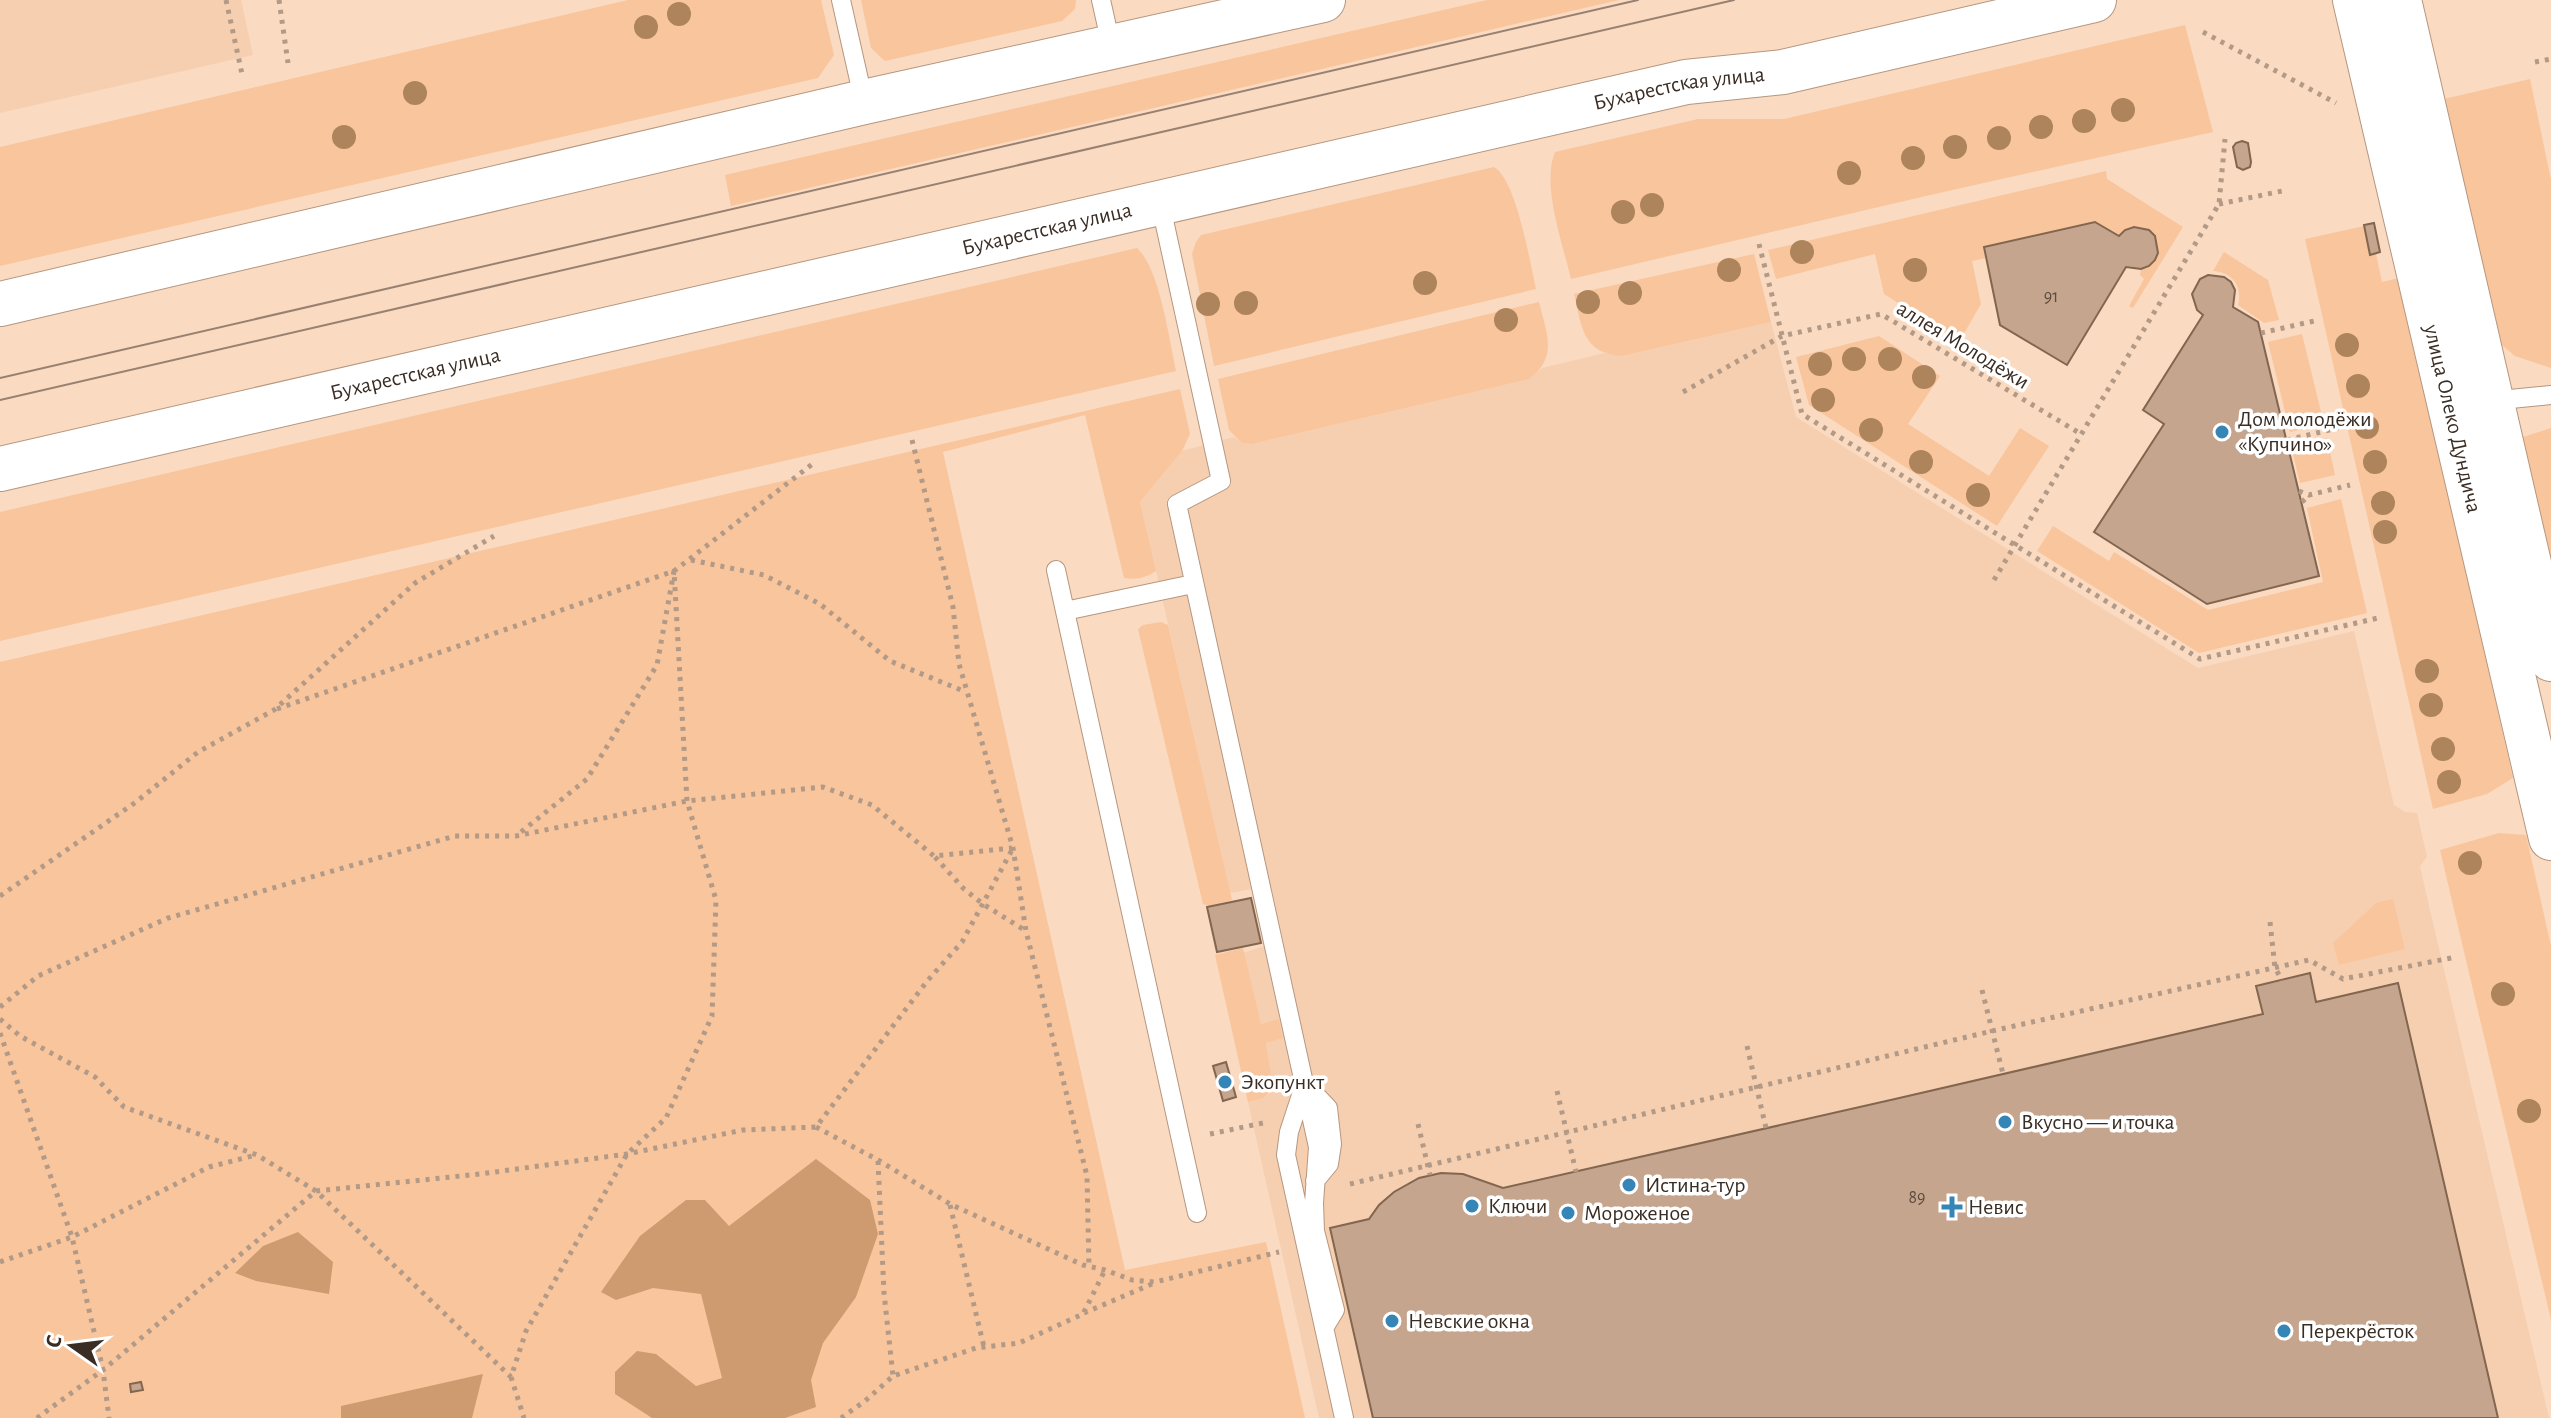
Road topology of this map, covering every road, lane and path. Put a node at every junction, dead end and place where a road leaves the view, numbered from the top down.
1 (226, 0) edge
2 (279, 0) edge
3 (841, 0) edge
4 (1101, 0) edge
5 (1323, 0) edge
6 (2094, 0) edge
7 (2355, 0) edge
8 (2399, 0) edge
9 (2203, 32) dead end
10 (1112, 49) junction
11 (2551, 59) edge
12 (2535, 62) dead end
13 (288, 63) dead end
14 (242, 74) dead end
15 (864, 102) junction
16 (2337, 104) dead end
17 (2225, 139) dead end
18 (2287, 190) dead end
19 (1160, 202) junction
20 (2219, 204) junction
21 (1759, 244) dead end
22 (0, 304) edge
23 (2314, 321) dead end
24 (2261, 333) dead end
25 (1782, 336) junction
26 (1683, 392) dead end
27 (2551, 395) edge
28 (2472, 405) junction
29 (2338, 428) dead end
30 (2081, 434) junction
31 (912, 440) dead end
32 (2287, 440) dead end
33 (815, 462) dead end
34 (0, 469) edge
35 (2350, 485) dead end
36 (2299, 491) dead end
37 (2309, 495) junction
38 (2302, 502) dead end
39 (494, 536) dead end
40 (2016, 545) junction
41 (690, 560) junction
42 (1056, 570) dead end
43 (674, 571) junction
44 (1994, 580) dead end
45 (1193, 584) junction
46 (1065, 611) junction
47 (2378, 618) dead end
48 (2551, 659) edge
49 (967, 692) junction
50 (274, 710) junction
51 (687, 801) junction
52 (2548, 811) edge
53 (516, 836) junction
54 (1013, 848) junction
55 (934, 856) junction
56 (0, 896) edge
57 (983, 904) junction
58 (2270, 922) dead end
59 (1026, 931) junction
60 (2456, 957) dead end
61 (2275, 968) junction
62 (2282, 980) dead end
63 (1982, 990) dead end
64 (0, 1007) edge
65 (0, 1019) edge
66 (1992, 1031) junction
67 (0, 1033) edge
68 (1747, 1046) dead end
69 (2003, 1074) dead end
70 (1304, 1083) junction
71 (1756, 1087) junction
72 (1557, 1091) dead end
73 (1294, 1116) junction
74 (1418, 1124) dead end
75 (816, 1127) junction
76 (1766, 1128) dead end
77 (1566, 1133) junction
78 (1180, 1140) junction
79 (627, 1154) junction
80 (257, 1155) junction
81 (878, 1160) junction
82 (1428, 1165) junction
83 (1576, 1172) dead end
84 (1430, 1175) dead end
85 (1337, 1187) dead end
86 (316, 1191) junction
87 (950, 1204) junction
88 (1197, 1213) dead end
89 (72, 1237) junction
90 (1275, 1253) dead end
91 (0, 1262) edge
92 (1089, 1267) junction
93 (1105, 1270) junction
94 (1155, 1282) junction
95 (1083, 1314) junction
96 (1324, 1328) junction
97 (984, 1347) junction
98 (103, 1370) junction
99 (893, 1376) junction
100 (511, 1377) junction
101 (37, 1418) edge
102 (109, 1418) edge
103 (524, 1418) edge
104 (841, 1418) edge
105 (1344, 1418) edge

1 - 14 path
2 - 13 path
3 - 15 lane
4 - 10 lane
5 - 10 street
6 - 19 street, Бухарестская улица
7 - 28 street, улица Олеко Дундича
8 - 28 street, улица Олеко Дундича
9 - 16 path
10 - 15 street
11 - 12 path
15 - 22 street
17 - 20 path
18 - 20 path
19 - 34 street, Бухарестская улица
19 - 45 lane
20 - 30 path
21 - 25 path
23 - 24 path
25 - 26 path, аллея Молодёжи
25 - 30 path, аллея Молодёжи
25 - 40 path
27 - 28 lane
28 - 48 street, улица Олеко Дундича
28 - 52 street, улица Олеко Дундича
29 - 32 path
30 - 40 path
31 - 49 path
33 - 41 path
35 - 37 path
36 - 37 path
37 - 38 path
39 - 50 path
40 - 44 path
40 - 47 path
41 - 43 path
41 - 49 path
42 - 46 lane
43 - 50 path
43 - 51 path
43 - 53 path
45 - 46 lane
45 - 70 lane
46 - 78 lane
49 - 54 path
50 - 56 path
51 - 53 path
51 - 55 path
51 - 79 path
53 - 64 path
54 - 55 path
54 - 57 path
54 - 59 path
55 - 57 path
57 - 59 path
57 - 75 path
58 - 61 path
59 - 92 path
60 - 61 path
61 - 62 path
61 - 66 path
63 - 66 path
65 - 80 path
66 - 69 path
66 - 71 path
67 - 89 path
68 - 71 path
70 - 73 lane
70 - 96 lane
71 - 76 path
71 - 77 path
72 - 77 path
73 - 78 path
73 - 96 lane
74 - 82 path
75 - 79 path
75 - 81 path
77 - 82 path
77 - 83 path
78 - 88 lane
79 - 86 path
79 - 100 path
80 - 86 path
80 - 89 path
81 - 87 path
81 - 99 path
82 - 84 path
82 - 85 path
86 - 98 path
86 - 100 path
87 - 92 path
87 - 97 path
89 - 91 path
89 - 98 path
90 - 94 path
92 - 93 path
93 - 94 path
93 - 95 path
94 - 95 path
95 - 97 path
96 - 105 lane
97 - 99 path
98 - 101 path
98 - 102 path
99 - 104 path
100 - 103 path

